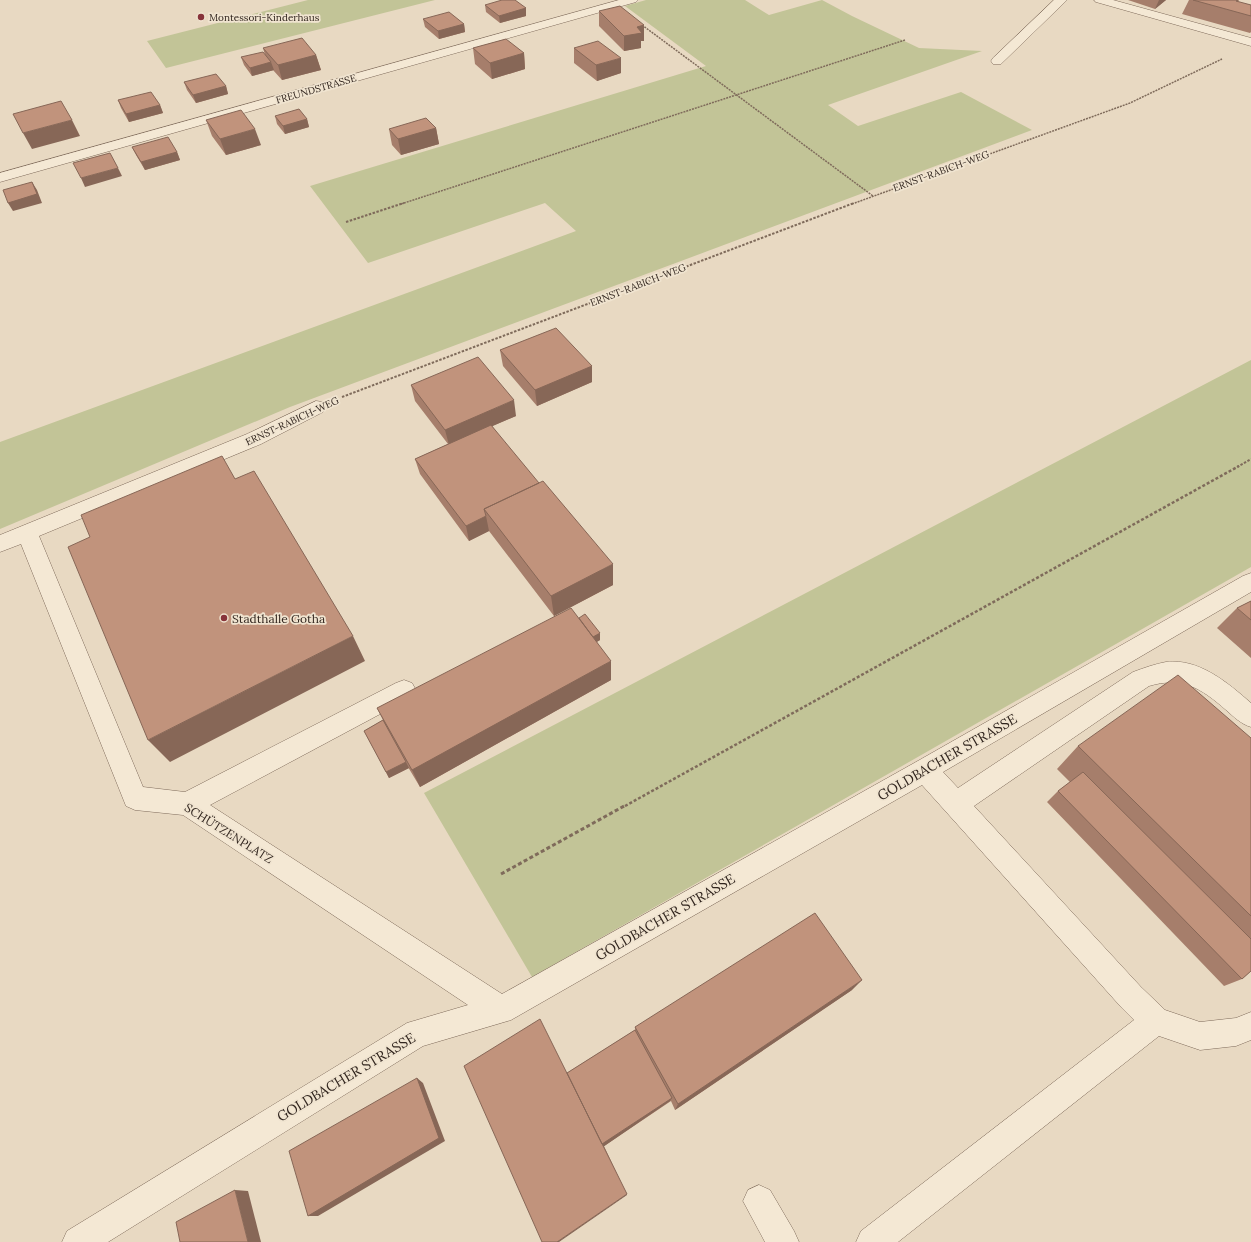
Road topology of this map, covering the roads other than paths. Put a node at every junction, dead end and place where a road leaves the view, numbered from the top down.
1 (632, 0) edge
2 (1061, 0) edge
3 (1100, 0) edge
4 (1251, 42) edge
5 (997, 61) dead end
6 (0, 178) edge
7 (316, 407) road end
8 (27, 532) junction
9 (0, 544) edge
10 (1251, 582) edge
11 (404, 690) dead end
12 (1251, 717) edge
13 (925, 770) junction
14 (187, 804) junction
15 (956, 804) junction
16 (501, 1010) junction
17 (1156, 1021) junction
18 (1251, 1026) edge
19 (759, 1201) dead end
20 (78, 1242) edge
21 (784, 1242) edge
22 (872, 1242) edge

1 - 6 street, FREUNDSTRASSE
2 - 5 street
3 - 4 street
7 - 8 street, ERNST-RABICH-WEG
8 - 9 street
8 - 14 street, SCHÜTZENPLATZ
10 - 13 street, GOLDBACHER STRASSE
11 - 14 street
12 - 15 street
13 - 15 street
13 - 16 street, GOLDBACHER STRASSE
14 - 16 street, SCHÜTZENPLATZ
15 - 17 street
16 - 20 street, GOLDBACHER STRASSE
17 - 18 street
17 - 22 street
19 - 21 street

